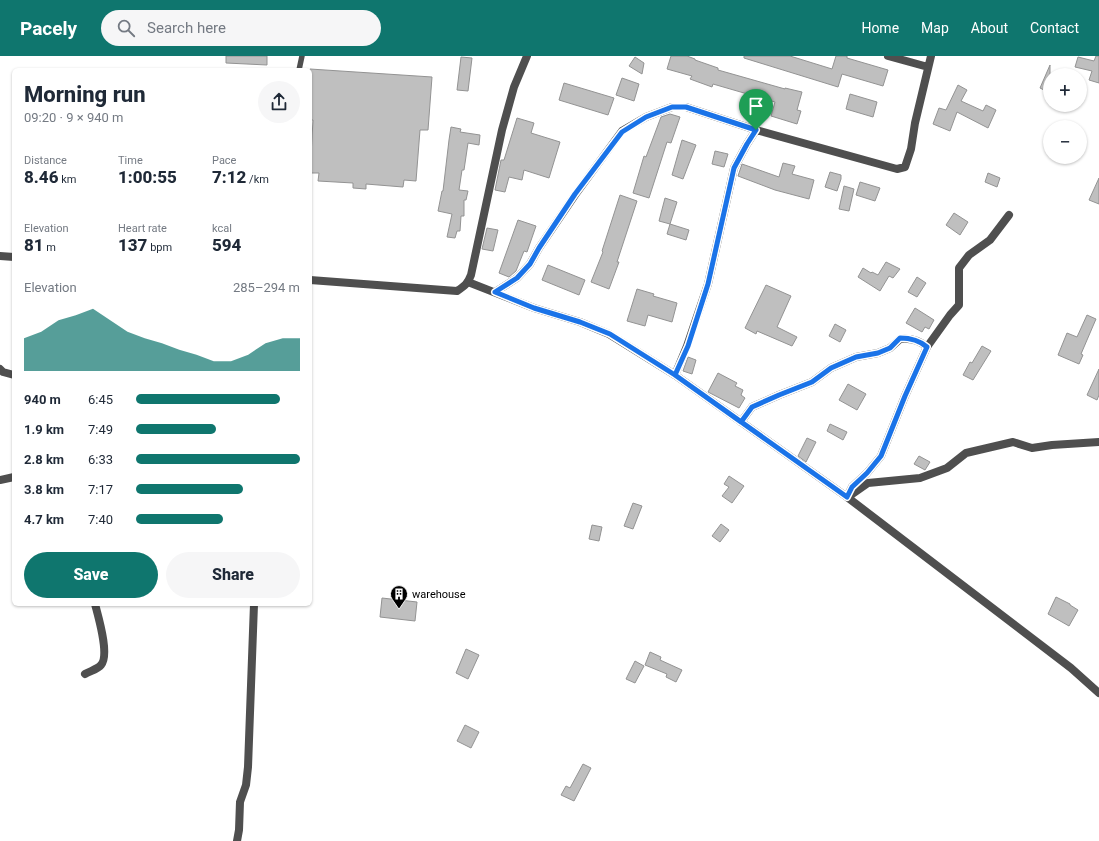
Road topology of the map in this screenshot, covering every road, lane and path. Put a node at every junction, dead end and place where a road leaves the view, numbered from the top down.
1 (302, 56) edge
2 (527, 56) edge
3 (888, 56) edge
4 (931, 56) edge
5 (928, 67) junction
6 (299, 68) edge
7 (756, 130) junction
8 (1009, 215) dead end
9 (0, 256) edge
10 (12, 257) edge
11 (312, 280) edge
12 (468, 282) junction
13 (495, 292) junction
14 (927, 347) junction
15 (0, 369) edge
16 (12, 374) edge
17 (675, 375) junction
18 (741, 422) junction
19 (1099, 442) edge
20 (12, 477) edge
21 (0, 480) edge
22 (847, 497) junction
23 (95, 606) edge
24 (254, 606) edge
25 (85, 674) dead end
26 (1099, 693) edge
27 (237, 841) edge

1 - 6 lane
2 - 12 street
3 - 5 street
4 - 5 street
5 - 7 street
7 - 13 street
7 - 17 street
8 - 14 street
9 - 10 street
11 - 12 street
12 - 13 street
13 - 17 street
14 - 18 street
14 - 22 street
15 - 16 street
17 - 18 street
18 - 22 street
19 - 22 street
20 - 21 street
22 - 26 street
23 - 25 street
24 - 27 street

